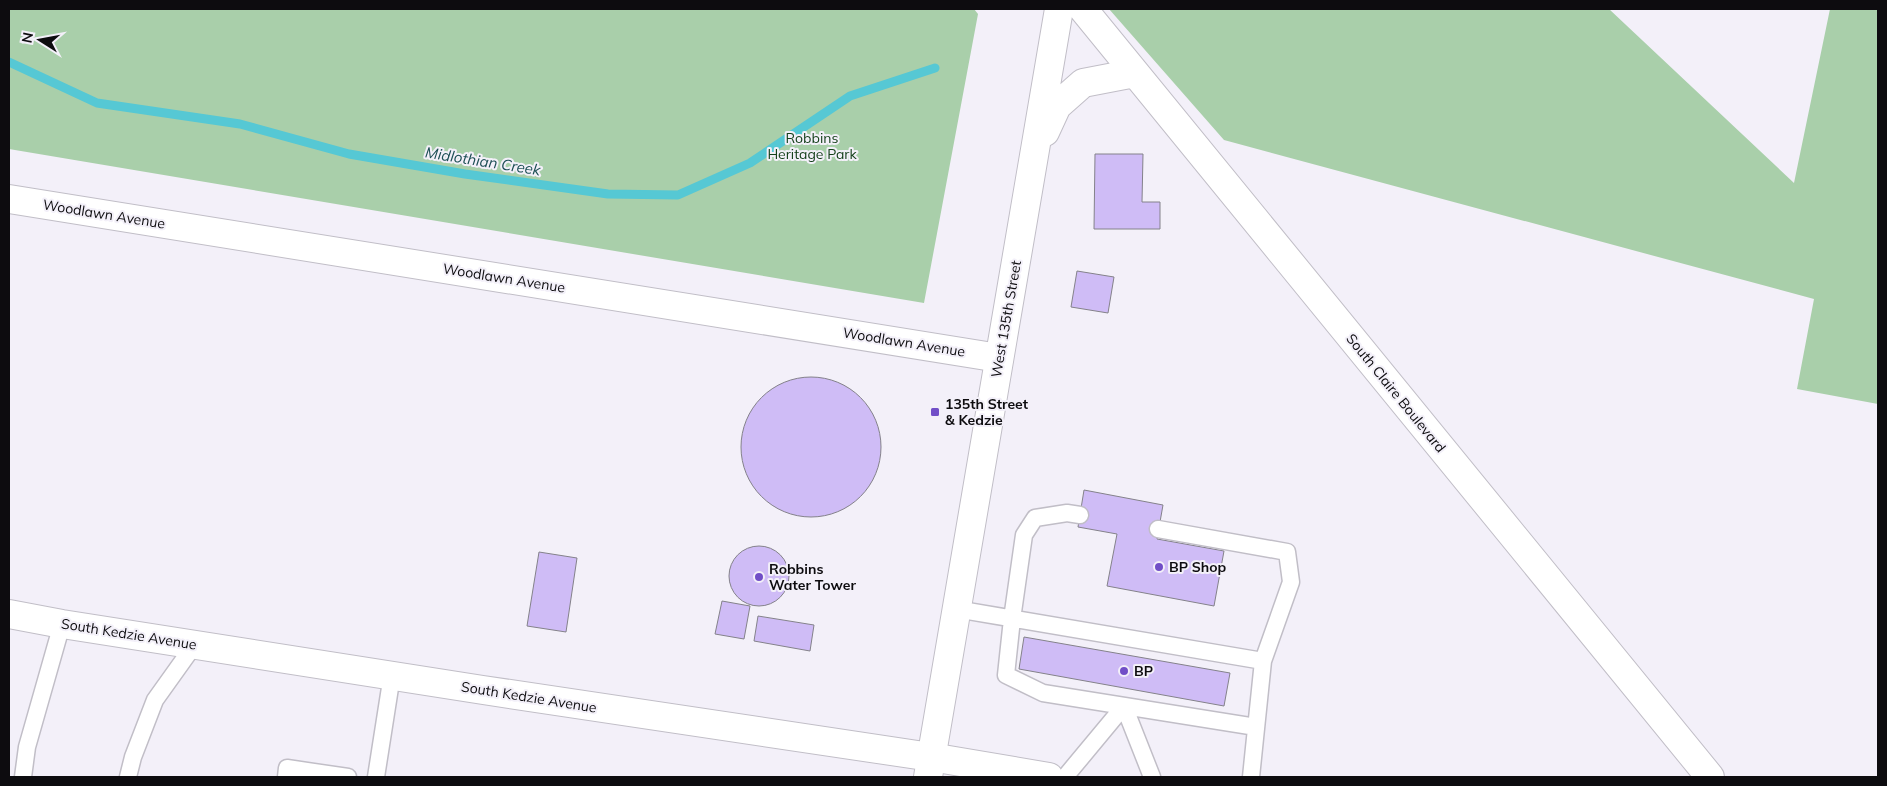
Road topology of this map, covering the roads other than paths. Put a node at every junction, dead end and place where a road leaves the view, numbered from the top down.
1 (1059, 9) edge
2 (1083, 9) edge
3 (1136, 73) junction
4 (1034, 159) junction
5 (9, 199) edge
6 (999, 358) junction
7 (1080, 515) dead end
8 (1158, 530) dead end
9 (956, 609) junction
10 (9, 614) edge
11 (1012, 619) junction
12 (62, 624) junction
13 (194, 644) junction
14 (1263, 661) junction
15 (392, 675) junction
16 (1124, 706) junction
17 (1256, 727) junction
18 (930, 767) edge
19 (23, 777) edge
20 (128, 777) edge
21 (286, 777) edge
22 (348, 777) edge
23 (376, 777) edge
24 (1049, 777) edge
25 (1065, 777) edge
26 (1152, 777) edge
27 (1250, 777) edge
28 (1710, 777) edge

1 - 4 street, West 135th Street
2 - 3 street, South Claire Boulevard
3 - 4 street
3 - 28 street, South Claire Boulevard
4 - 6 street, West 135th Street
5 - 6 street, Woodlawn Avenue
6 - 9 street, West 135th Street
7 - 11 lane
8 - 14 lane
9 - 11 lane
9 - 18 street, West 135th Street
10 - 12 street, South Kedzie Avenue
11 - 14 lane
11 - 16 lane
12 - 13 street, South Kedzie Avenue
12 - 19 lane
13 - 15 street, South Kedzie Avenue
13 - 20 lane
14 - 17 lane
15 - 18 street, South Kedzie Avenue
15 - 23 lane
16 - 17 lane
16 - 25 lane
16 - 26 lane
17 - 27 lane
18 - 24 street, South Kedzie Avenue
21 - 22 lane

